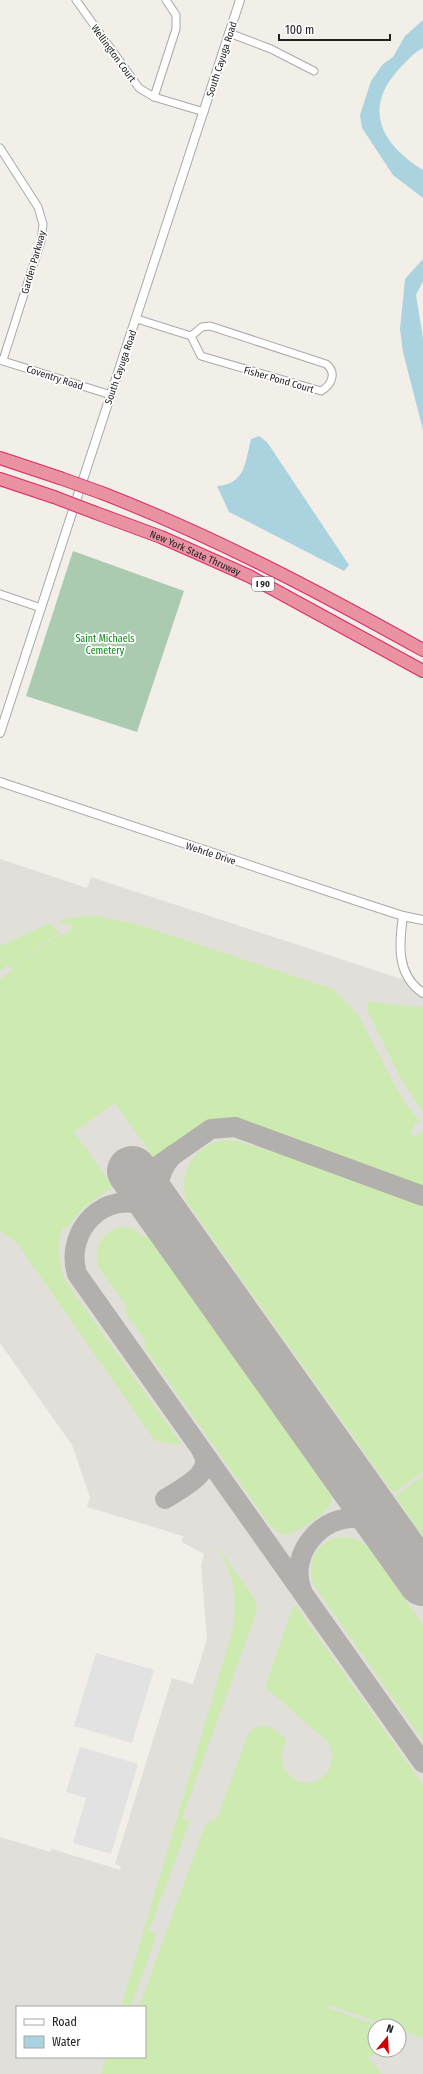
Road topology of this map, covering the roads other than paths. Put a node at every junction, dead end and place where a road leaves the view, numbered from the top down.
1 (76, 0) edge
2 (166, 0) edge
3 (240, 0) edge
4 (229, 33) junction
5 (314, 71) dead end
6 (154, 97) junction
7 (204, 112) junction
8 (0, 148) edge
9 (137, 319) junction
10 (191, 336) junction
11 (1, 360) edge
12 (111, 395) junction
13 (0, 458) edge
14 (0, 479) edge
15 (0, 594) edge
16 (41, 608) junction
17 (423, 650) edge
18 (423, 671) edge
19 (0, 733) edge
20 (0, 782) edge
21 (403, 916) junction
22 (423, 920) edge
23 (423, 993) edge

1 - 6 street, Wellington Court
2 - 6 street
3 - 4 street, South Cayuga Road
4 - 5 street
4 - 7 street, South Cayuga Road
6 - 7 street, Wellington Court
7 - 9 street, South Cayuga Road
8 - 11 street, Garden Parkway
9 - 10 street
9 - 12 street, South Cayuga Road
10 - 10 street, Fisher Pond Court
11 - 12 street, Coventry Road
12 - 16 street, South Cayuga Road
13 - 17 highway, New York State Thruway / I 90, bridge
14 - 18 highway, New York State Thruway / I 90, bridge
15 - 16 street
16 - 19 street, South Cayuga Road
20 - 21 street, Wehrle Drive
21 - 22 street, Wehrle Drive
21 - 23 street

